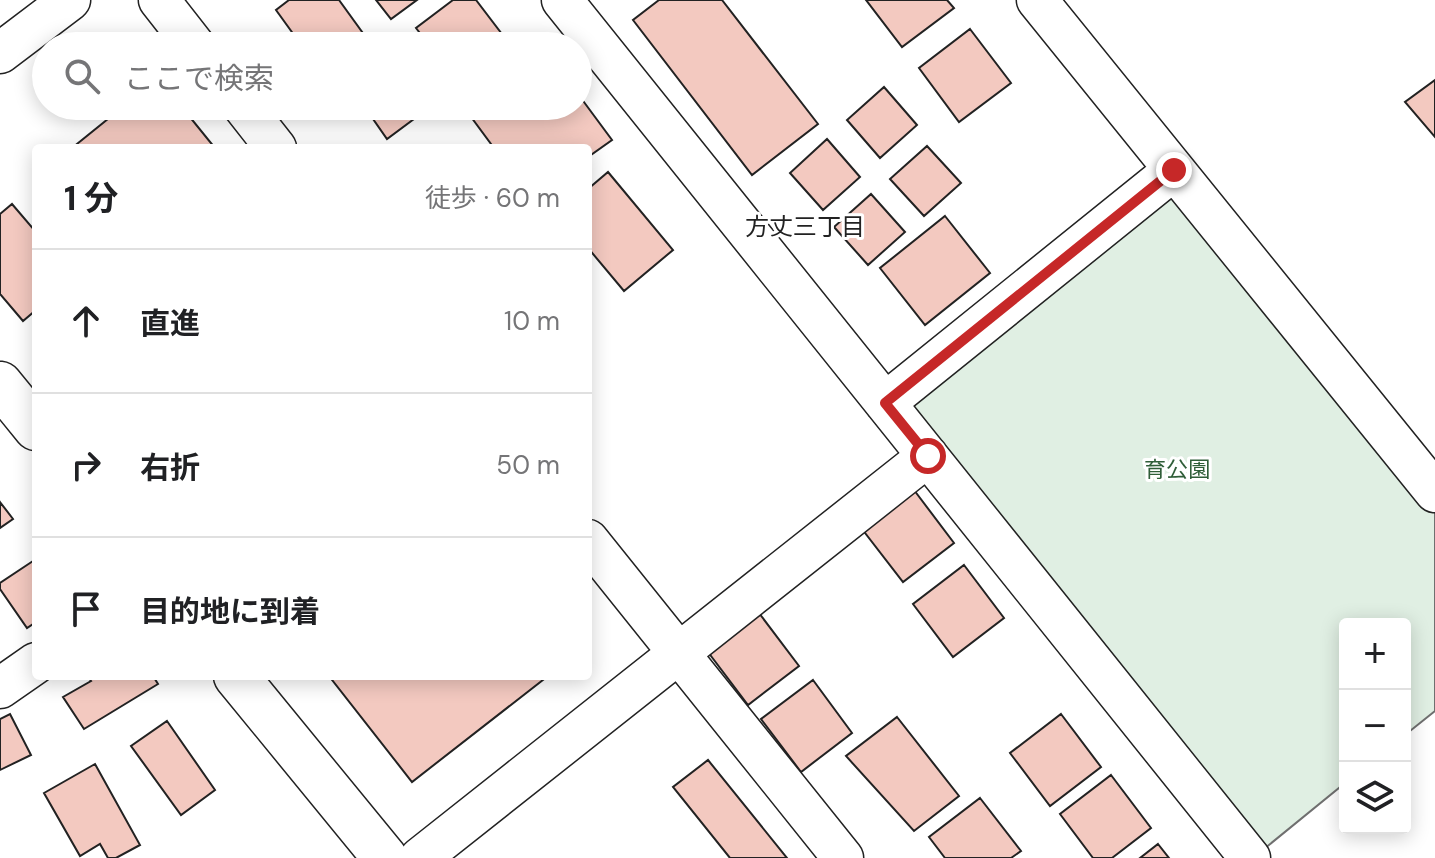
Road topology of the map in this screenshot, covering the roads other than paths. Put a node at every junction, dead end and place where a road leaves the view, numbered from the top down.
1 (70, 0) edge
2 (159, 0) edge
3 (562, 0) edge
4 (1037, 0) edge
5 (184, 32) edge
6 (588, 32) edge
7 (592, 37) edge
8 (0, 53) edge
9 (254, 120) edge
10 (273, 144) edge
11 (1174, 170) junction
12 (0, 384) edge
13 (885, 403) junction
14 (32, 423) edge
15 (928, 456) junction
16 (1435, 492) edge
17 (592, 545) edge
18 (678, 654) junction
19 (32, 666) edge
20 (239, 680) edge
21 (0, 688) edge
22 (385, 858) edge
23 (420, 858) edge
24 (843, 858) edge
25 (1250, 858) edge

1 - 8 street
2 - 5 street
3 - 6 street
4 - 11 street
7 - 13 street
9 - 10 street
11 - 13 street
11 - 16 street
12 - 14 street
13 - 15 street
15 - 18 street
15 - 25 street
17 - 18 street
18 - 23 street
18 - 24 street
19 - 21 street
20 - 22 street

